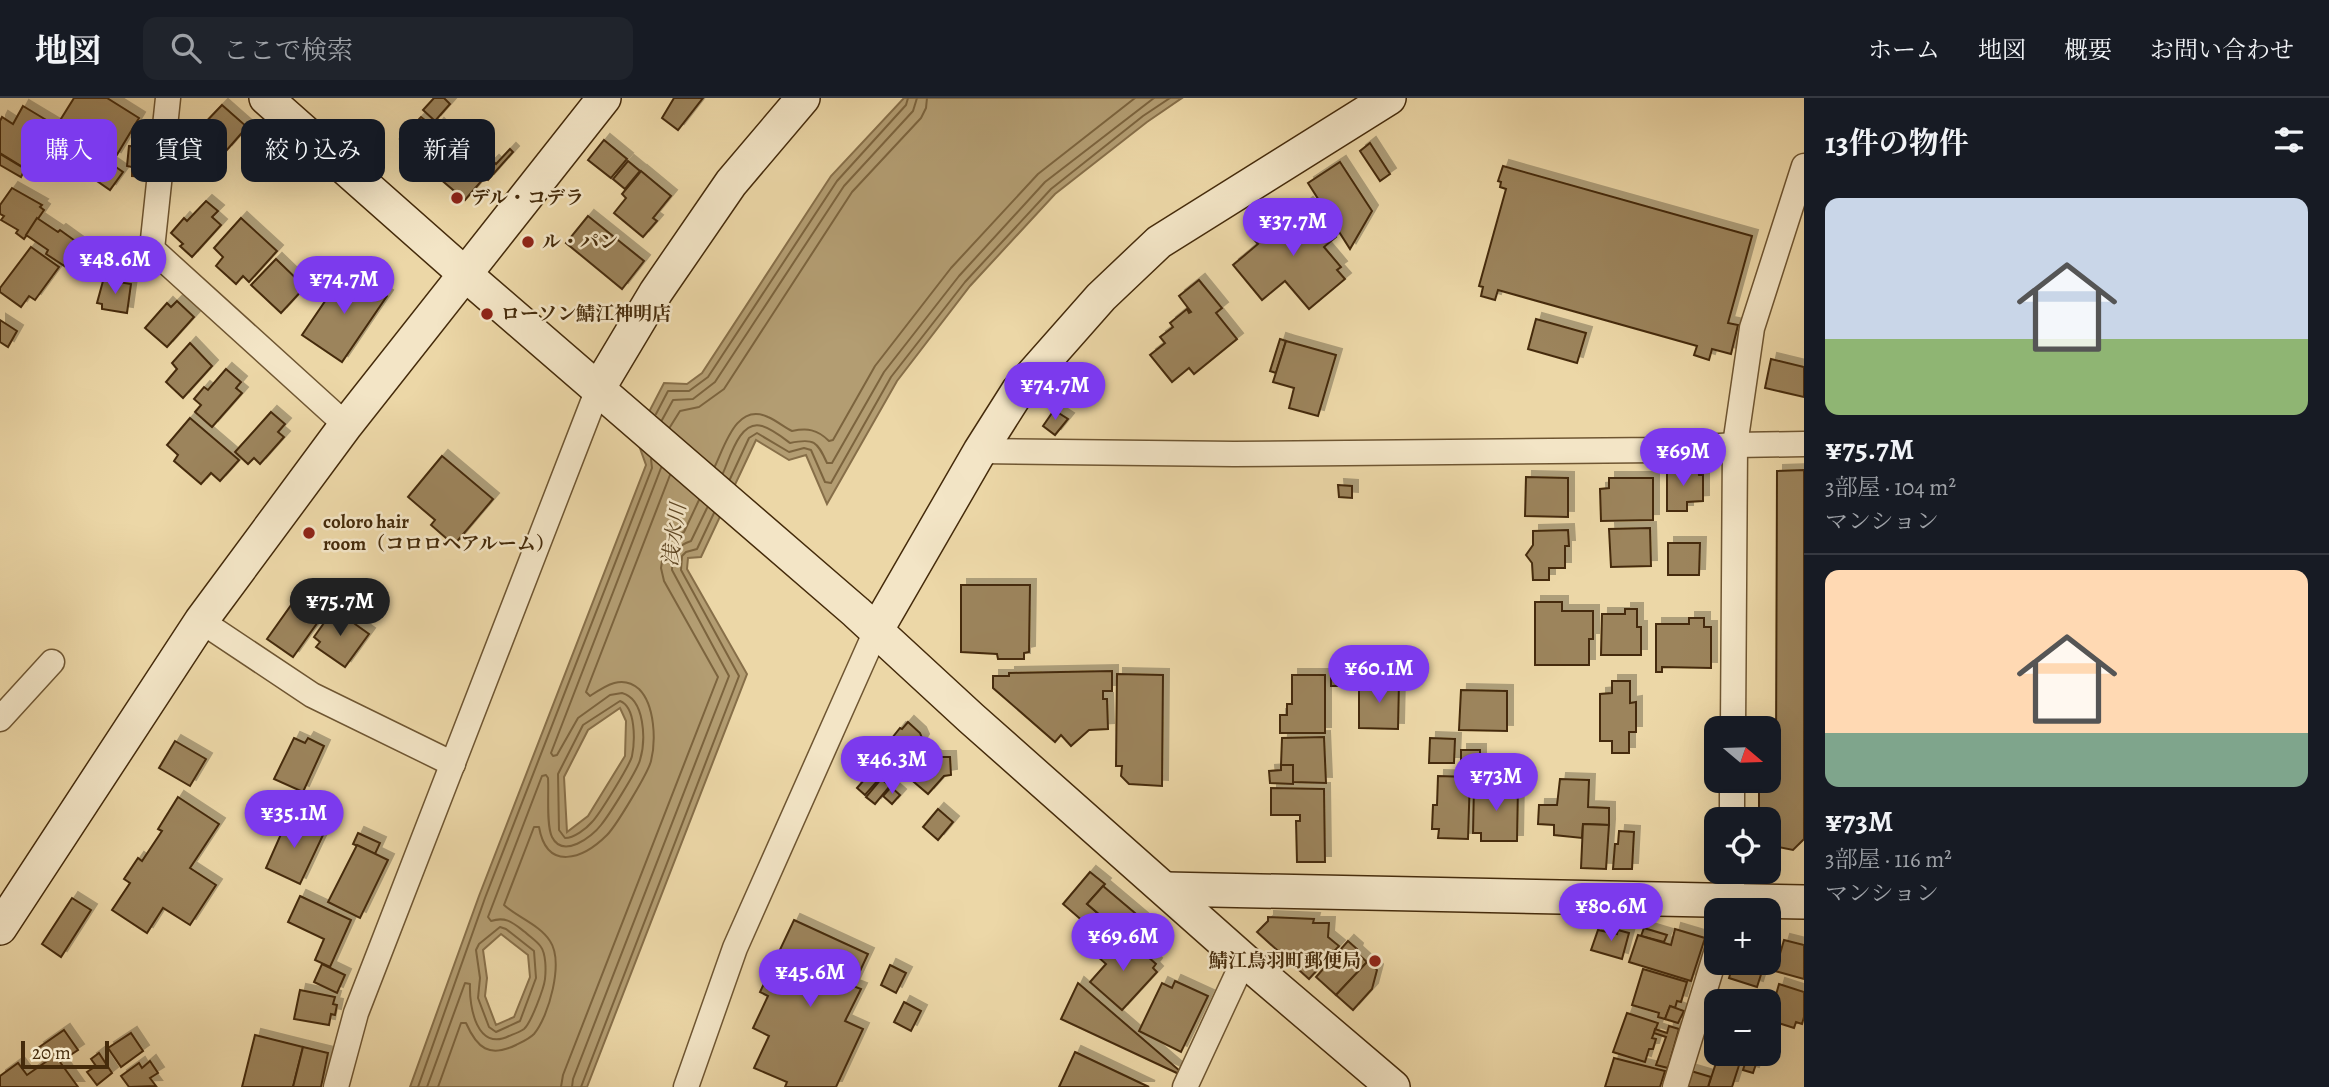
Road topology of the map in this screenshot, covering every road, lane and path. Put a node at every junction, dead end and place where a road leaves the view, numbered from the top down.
1 (168, 98) edge
2 (604, 98) edge
3 (803, 98) edge
4 (1389, 98) edge
5 (270, 99) edge
6 (1804, 166) edge
7 (466, 275) junction
8 (598, 389) junction
9 (346, 425) junction
10 (1804, 444) edge
11 (1735, 445) junction
12 (980, 451) junction
13 (201, 621) junction
14 (866, 622) junction
15 (52, 662) dead end
16 (1733, 716) edge
17 (0, 719) edge
18 (453, 764) junction
19 (1166, 888) junction
20 (1731, 894) edge
21 (1804, 902) edge
22 (0, 929) edge
23 (1244, 960) junction
24 (1709, 975) edge
25 (335, 1087) edge
26 (686, 1087) edge
27 (1185, 1087) edge
28 (1393, 1087) edge
29 (1675, 1087) edge

1 - 9 street
2 - 7 street
3 - 8 street
4 - 12 street
5 - 7 street
6 - 11 street
7 - 8 street
7 - 9 street
8 - 14 street
8 - 18 street
9 - 13 street
10 - 11 street
11 - 12 street
11 - 16 street
12 - 14 street
13 - 18 street
13 - 22 street
14 - 19 street
14 - 26 street
15 - 17 street
18 - 25 street
19 - 20 street
19 - 23 street
20 - 21 street
23 - 27 street
23 - 28 street
24 - 29 street

